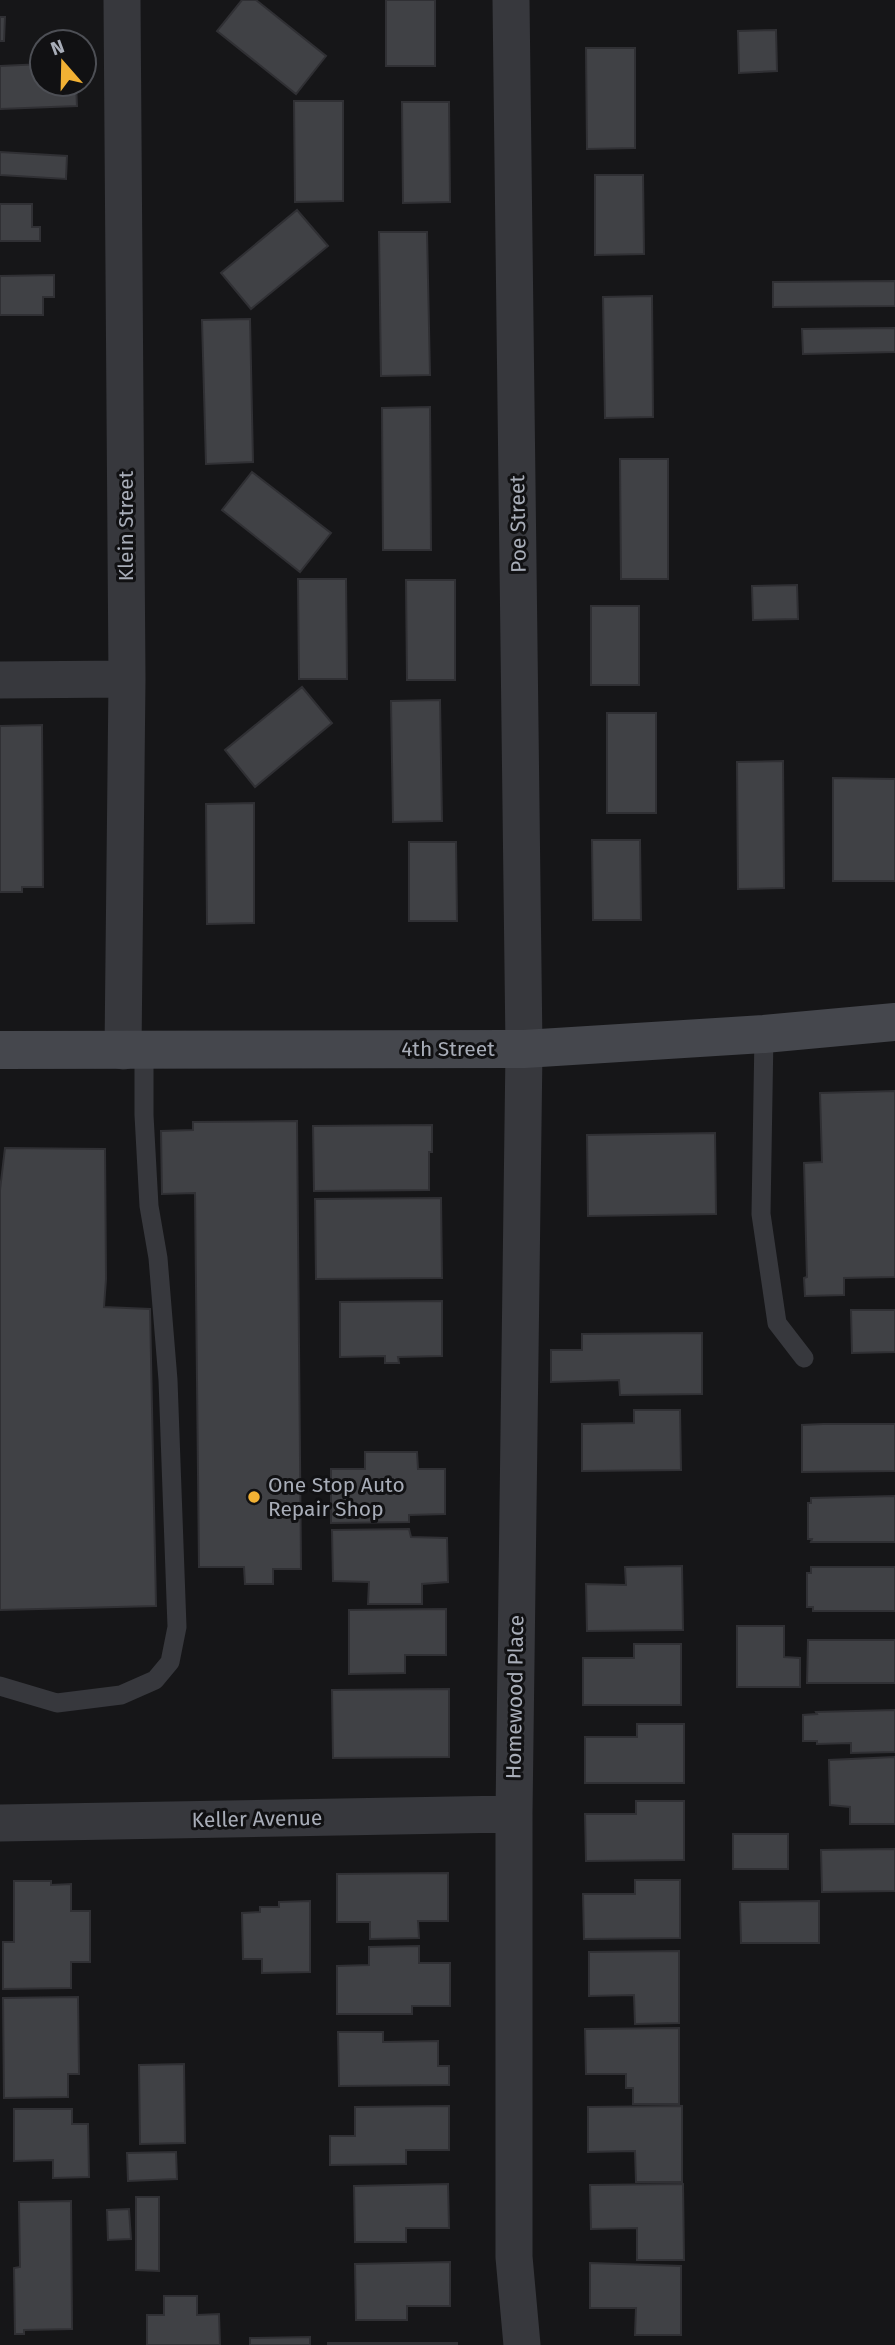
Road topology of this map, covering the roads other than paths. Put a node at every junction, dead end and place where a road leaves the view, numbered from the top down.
1 (122, 0) edge
2 (511, 0) edge
3 (127, 679) junction
4 (0, 680) edge
5 (895, 1022) edge
6 (764, 1034) junction
7 (524, 1049) junction
8 (0, 1050) edge
9 (134, 1051) junction
10 (804, 1358) dead end
11 (0, 1686) edge
12 (514, 1814) junction
13 (0, 1823) edge
14 (522, 2345) edge

1 - 3 street, Klein Street
2 - 7 street, Poe Street
3 - 4 street
3 - 9 street, Klein Street
5 - 6 main road, 4th Street
6 - 7 main road, 4th Street
6 - 10 lane
7 - 9 main road, 4th Street
7 - 12 street, Homewood Place
8 - 9 main road, 4th Street
9 - 11 lane
12 - 13 street, Keller Avenue
12 - 14 street, Homewood Place

